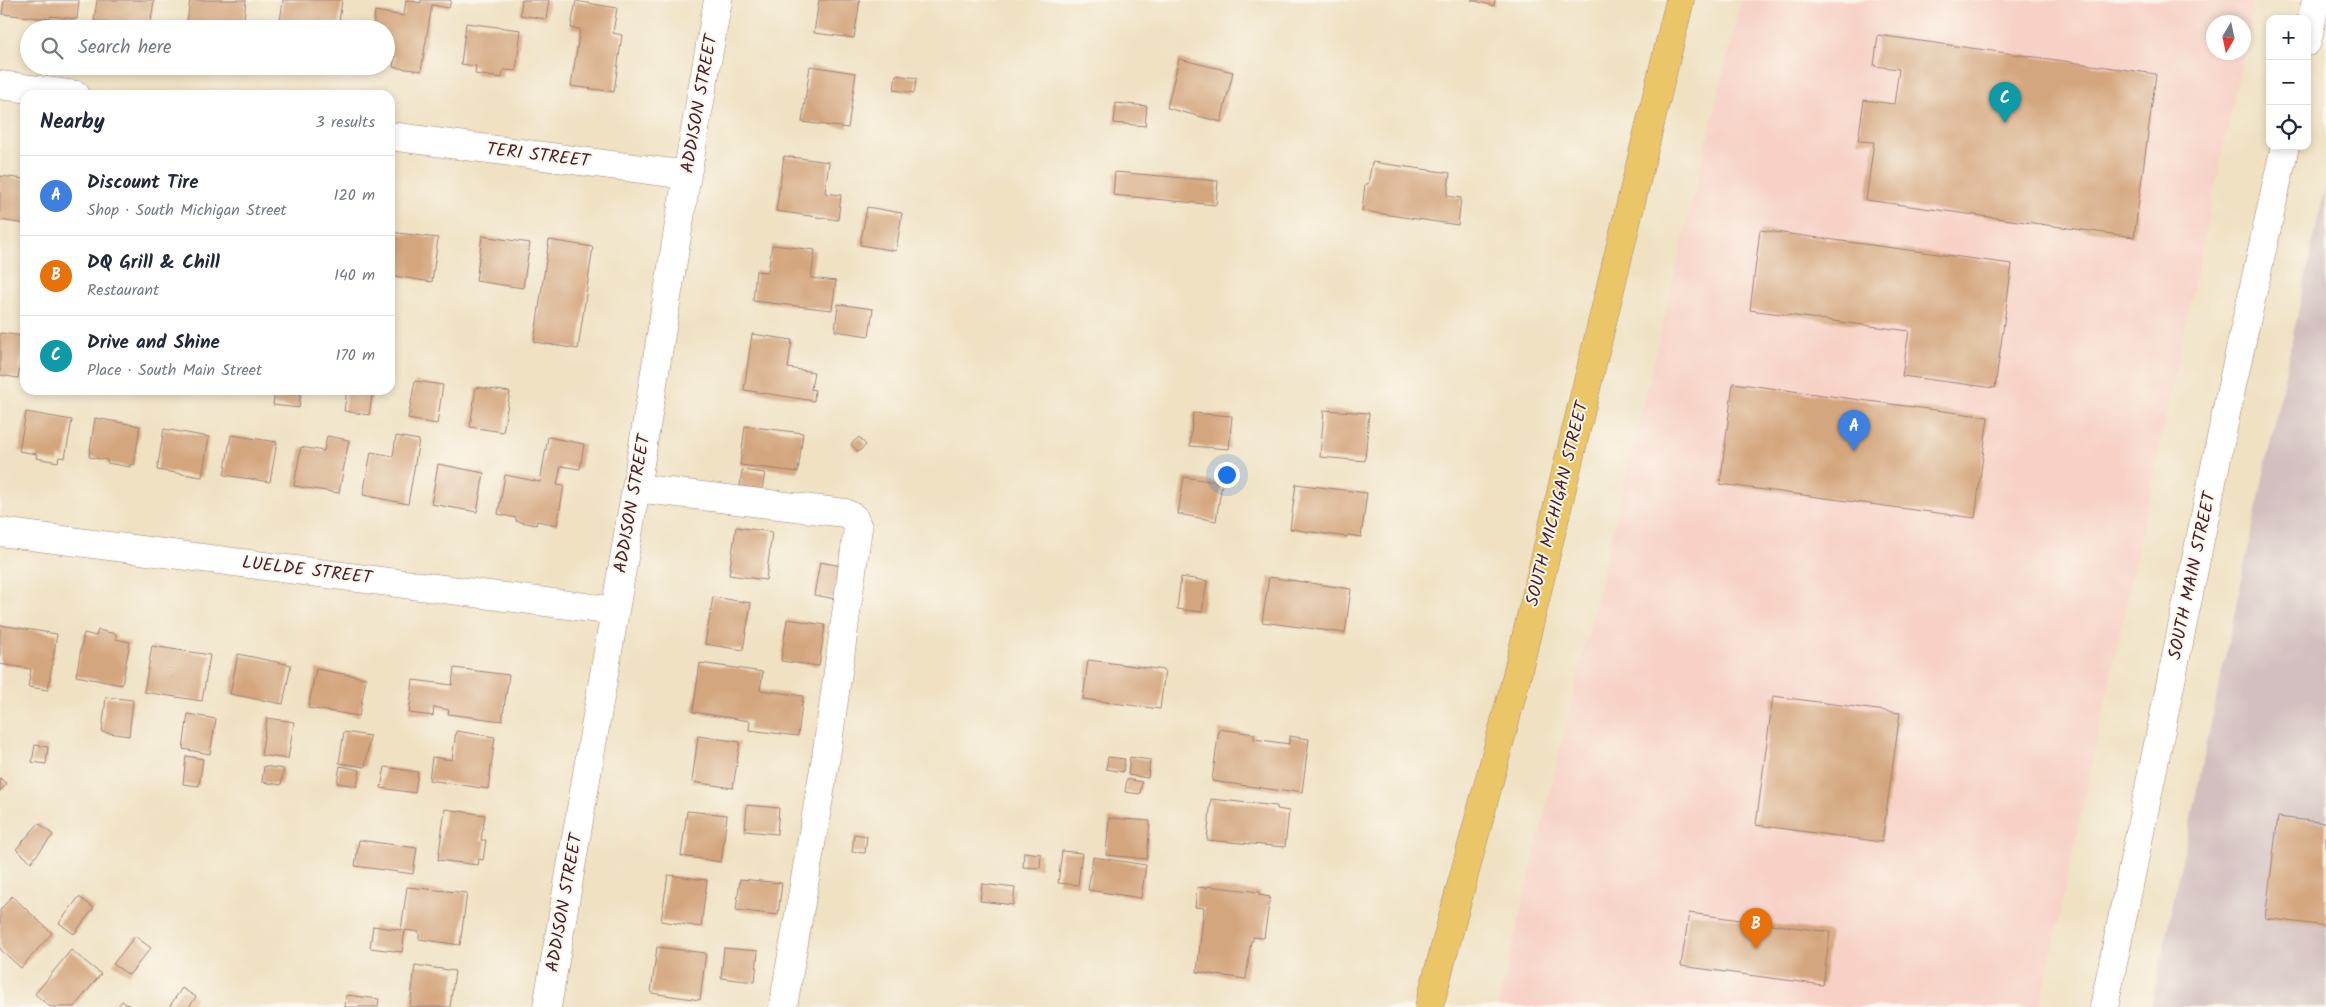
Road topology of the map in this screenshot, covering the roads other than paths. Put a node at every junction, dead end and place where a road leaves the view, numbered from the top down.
1 (718, 0) edge
2 (1680, 0) edge
3 (2316, 0) edge
4 (2311, 23) edge
5 (0, 85) edge
6 (38, 90) edge
7 (395, 137) edge
8 (2284, 150) edge
9 (687, 175) junction
10 (636, 488) junction
11 (0, 532) edge
12 (615, 611) junction
13 (547, 1007) edge
14 (782, 1007) edge
15 (1429, 1007) edge
16 (2104, 1007) edge

1 - 9 street, ADDISON STREET
2 - 15 main road, SOUTH MICHIGAN STREET
3 - 4 street
5 - 6 street
7 - 9 street, TERI STREET
8 - 16 street, SOUTH MAIN STREET
9 - 10 street, ADDISON STREET
10 - 12 street, ADDISON STREET
10 - 14 street
11 - 12 street, LUELDE STREET
12 - 13 street, ADDISON STREET

